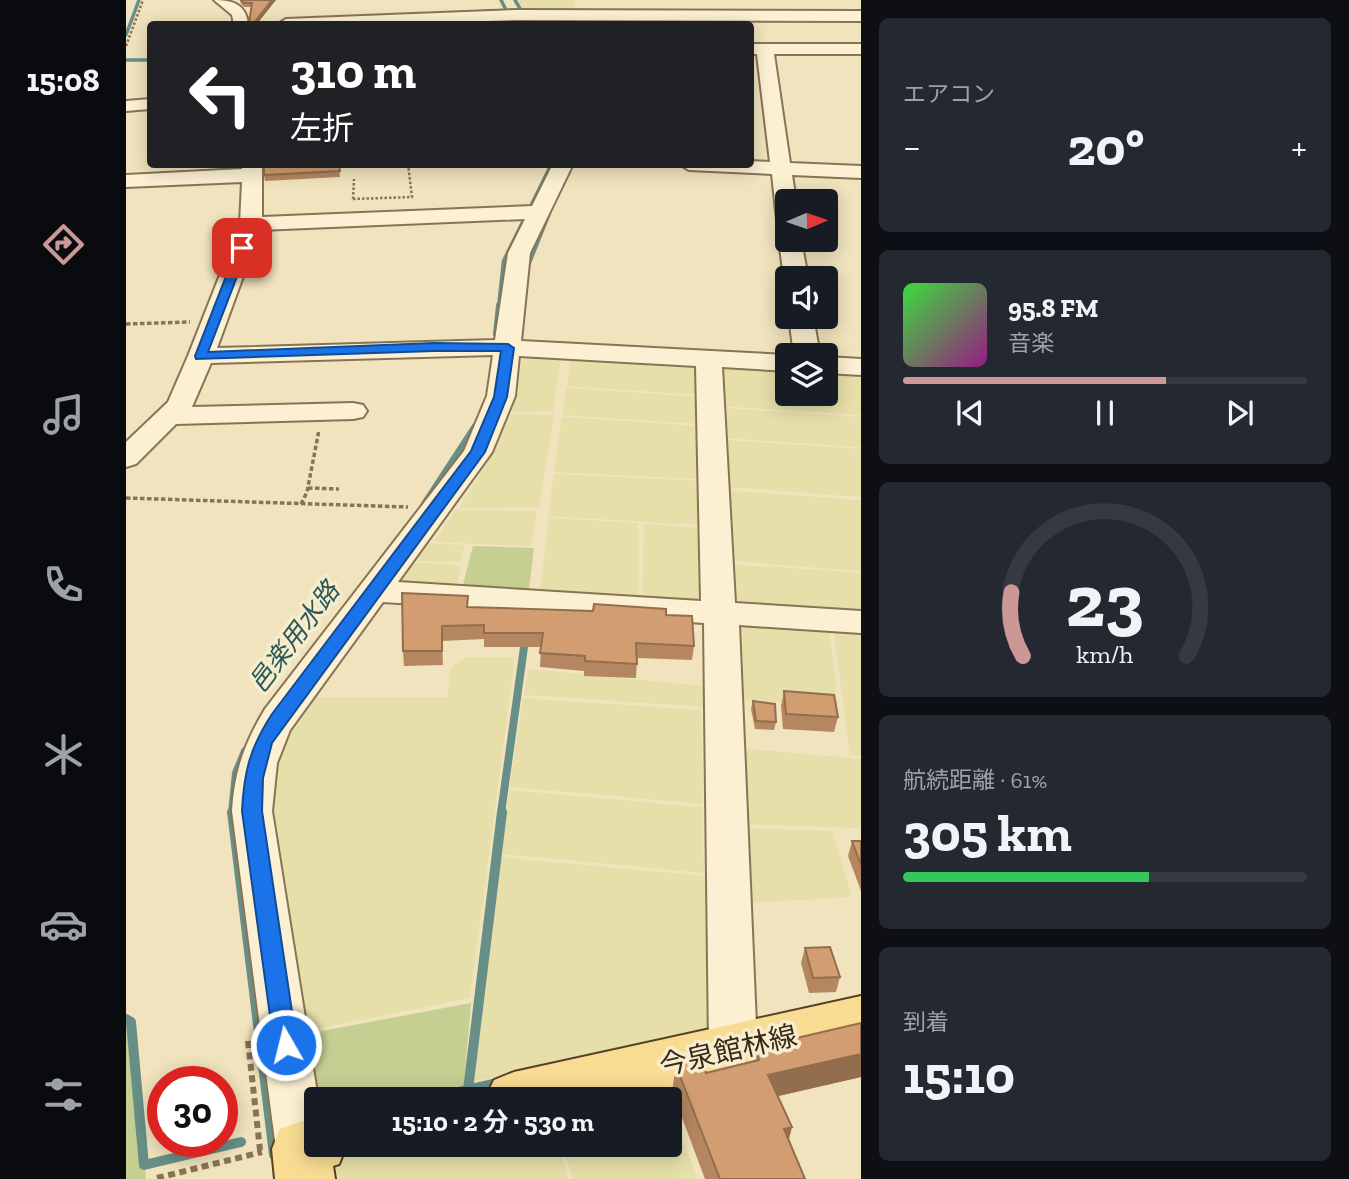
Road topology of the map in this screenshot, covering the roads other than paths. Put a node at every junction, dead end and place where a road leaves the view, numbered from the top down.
1 (221, 0) edge
2 (508, 0) edge
3 (760, 0) edge
4 (768, 15) junction
5 (861, 16) edge
6 (519, 20) edge
7 (240, 21) edge
8 (461, 21) edge
9 (758, 48) edge
10 (786, 48) junction
11 (861, 49) edge
12 (147, 104) edge
13 (126, 106) edge
14 (754, 167) edge
15 (560, 168) edge
16 (780, 168) junction
17 (252, 170) edge
18 (861, 172) edge
19 (126, 181) edge
20 (783, 189) edge
21 (532, 213) junction
22 (251, 224) junction
23 (500, 347) junction
24 (201, 356) junction
25 (709, 359) junction
26 (775, 362) edge
27 (838, 366) edge
28 (861, 367) edge
29 (353, 411) dead end
30 (169, 416) junction
31 (126, 458) edge
32 (375, 591) junction
33 (720, 611) junction
34 (861, 622) edge
35 (861, 1020) edge
36 (733, 1048) junction
37 (566, 1087) edge
38 (296, 1156) edge

1 - 7 street
2 - 6 street
3 - 4 street
4 - 5 street
4 - 6 street
4 - 10 street
6 - 8 street
9 - 10 street
9 - 16 street
10 - 11 street
12 - 13 street
14 - 16 street
15 - 21 street
16 - 18 street
16 - 20 street
17 - 19 street
17 - 22 street
21 - 22 street
21 - 23 street
22 - 24 street
23 - 24 street
23 - 25 street
23 - 32 street
24 - 30 street
25 - 26 street
25 - 33 street
27 - 28 street
29 - 30 street
30 - 31 street
32 - 33 street
32 - 38 street
33 - 34 street
33 - 36 street
35 - 36 main road, 今泉館林線
36 - 37 main road, 今泉館林線

